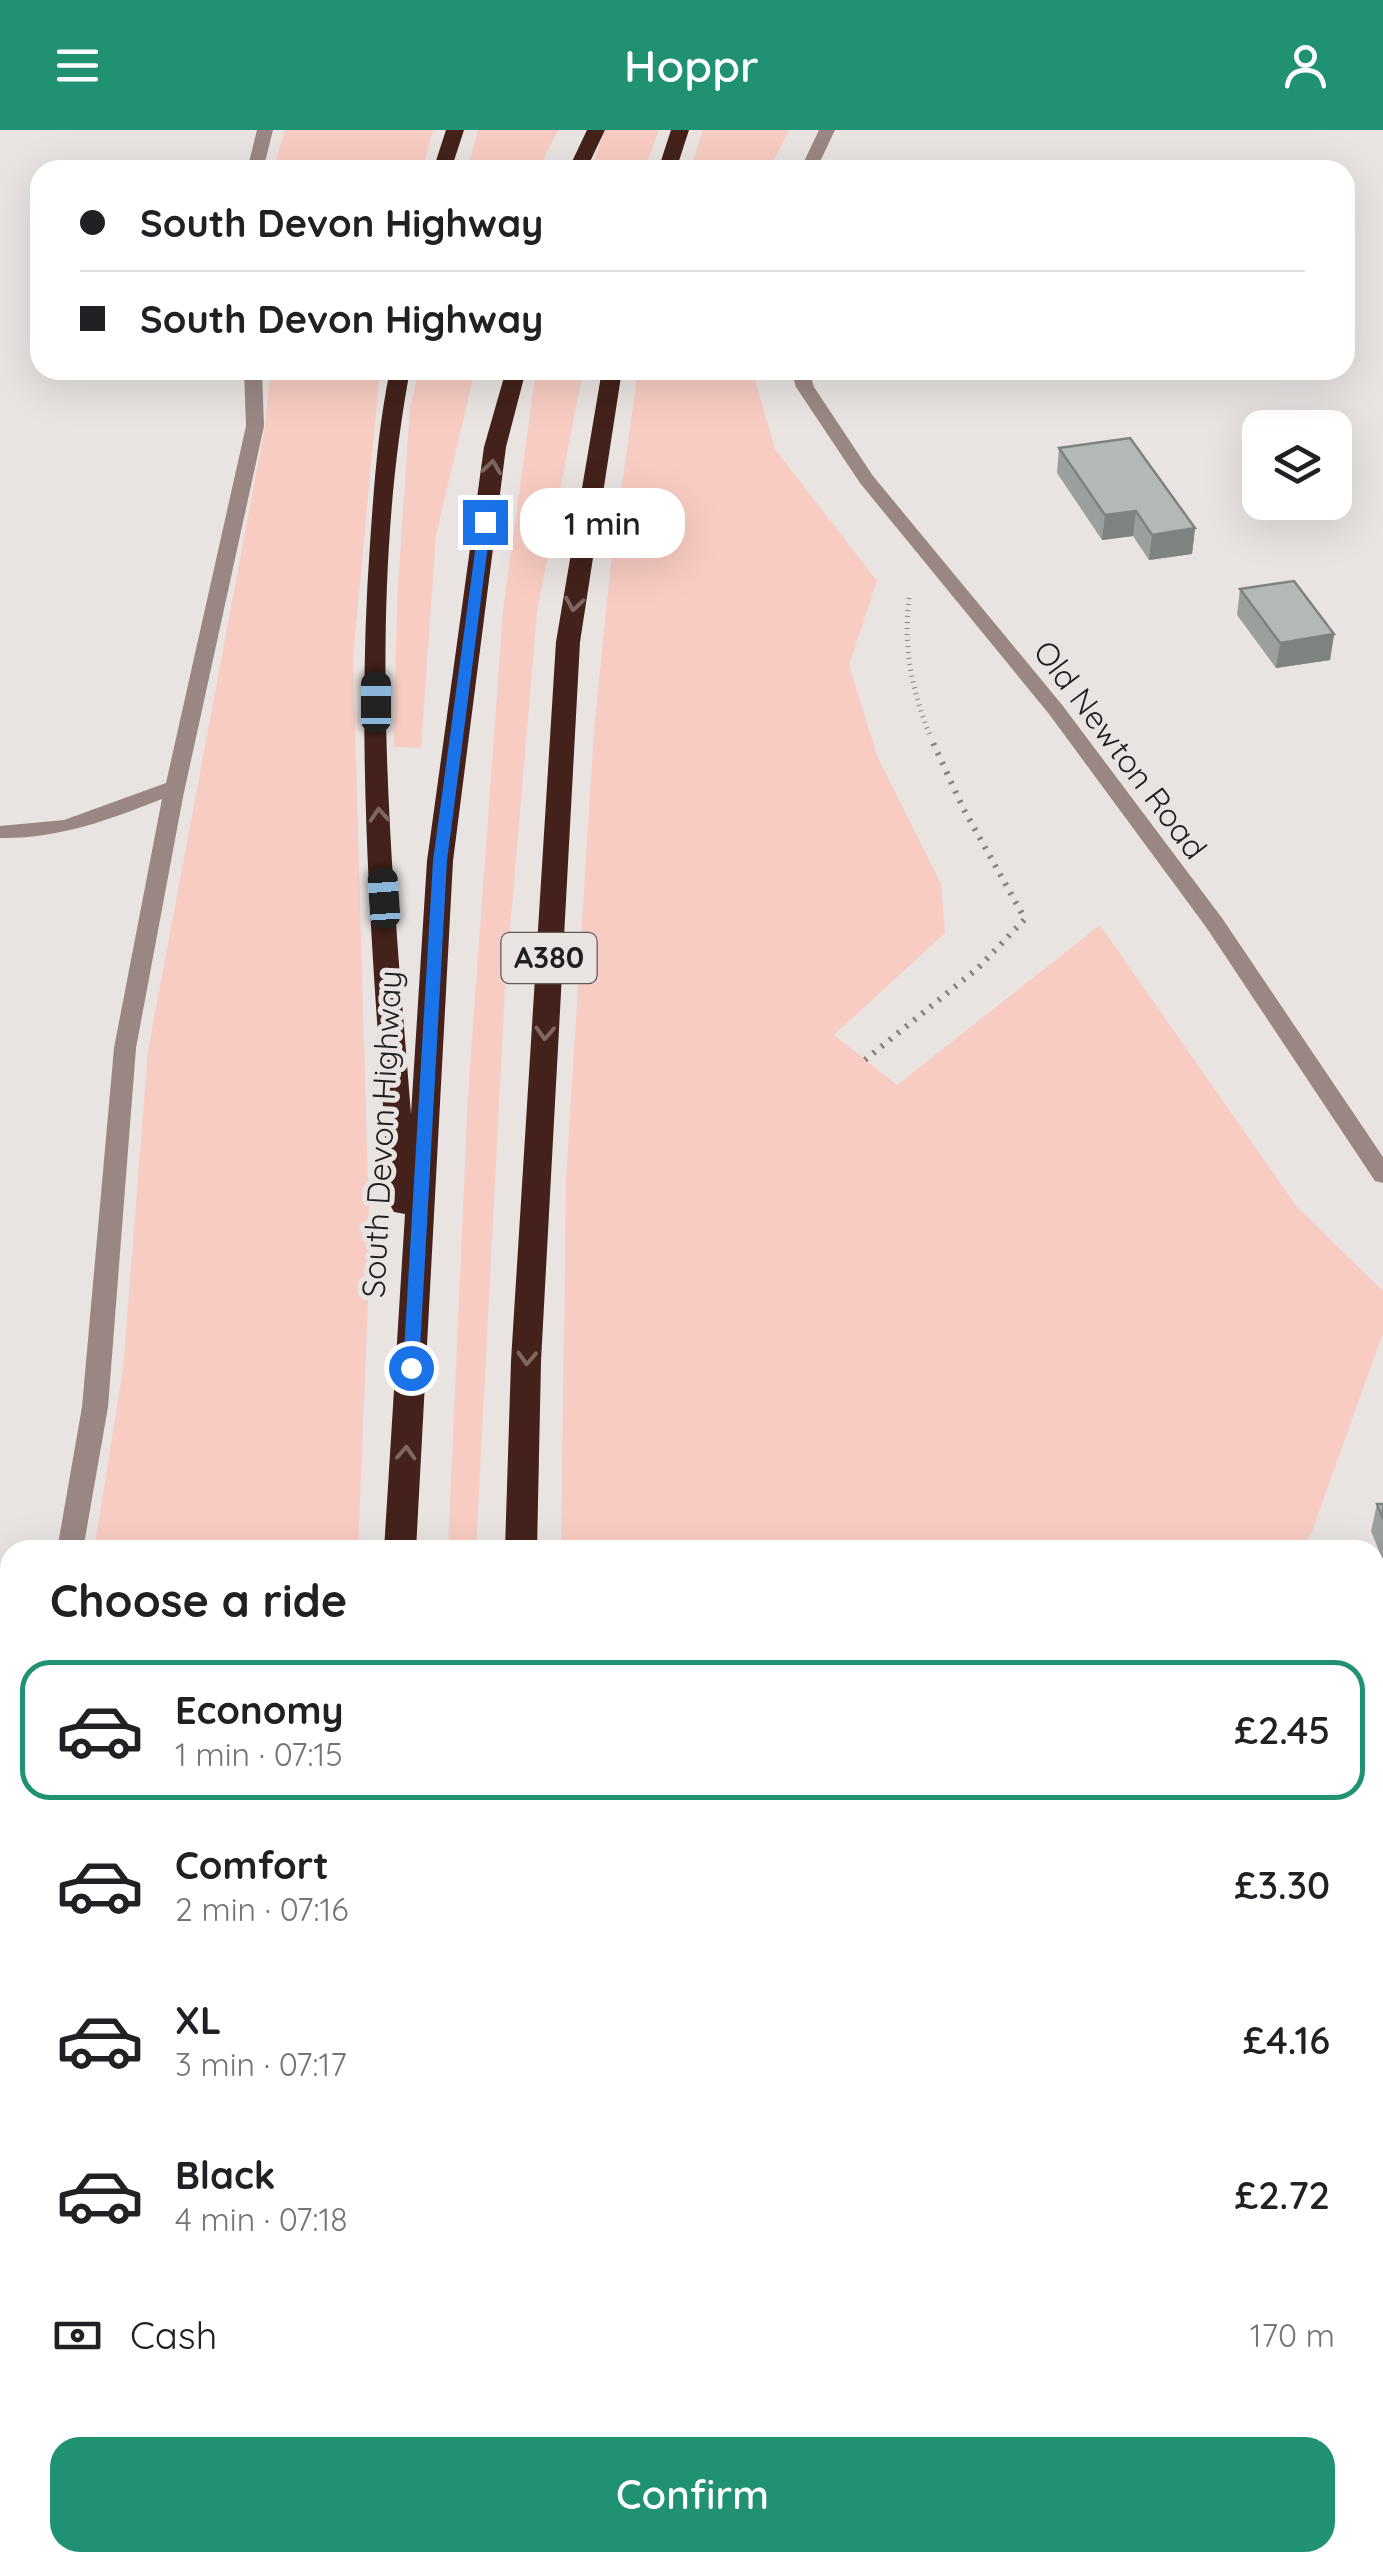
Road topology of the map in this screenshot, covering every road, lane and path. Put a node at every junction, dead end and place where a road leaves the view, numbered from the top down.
1 (265, 130) edge
2 (455, 130) edge
3 (596, 130) edge
4 (680, 130) edge
5 (828, 130) edge
6 (258, 160) edge
7 (445, 160) edge
8 (582, 160) edge
9 (670, 160) edge
10 (813, 160) edge
11 (253, 380) edge
12 (398, 380) edge
13 (513, 380) edge
14 (610, 380) edge
15 (803, 380) edge
16 (924, 550) junction
17 (175, 787) junction
18 (0, 832) edge
19 (865, 1060) dead end
20 (1383, 1175) edge
21 (413, 1331) junction
22 (72, 1540) edge
23 (401, 1540) edge
24 (521, 1540) edge

1 - 6 street
2 - 7 highway
3 - 8 highway
4 - 9 highway
5 - 10 street
11 - 17 street
21 -> 12 highway
21 -> 13 highway, South Devon Highway
14 -> 24 highway, A380
15 - 16 street, Old Newton Road
16 - 19 path
16 - 20 street, Old Newton Road
17 - 18 street
17 - 22 street
23 -> 21 highway, South Devon Highway

